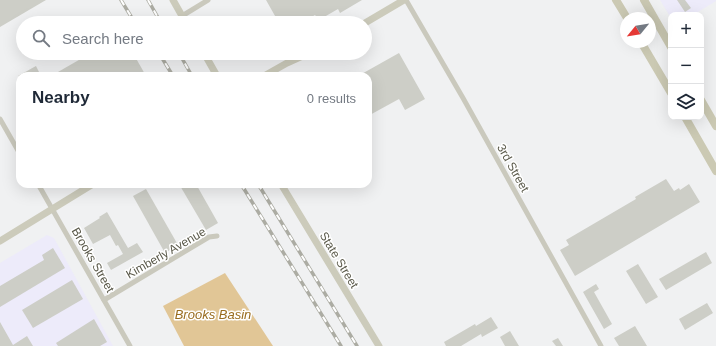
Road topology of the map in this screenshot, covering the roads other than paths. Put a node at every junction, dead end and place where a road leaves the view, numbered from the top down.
1 (173, 0) edge
2 (208, 0) edge
3 (405, 0) edge
4 (616, 0) edge
5 (644, 0) edge
6 (623, 12) edge
7 (182, 16) joint
8 (372, 19) edge
9 (668, 42) edge
10 (645, 48) edge
11 (208, 60) edge
12 (294, 60) edge
13 (216, 72) edge
14 (271, 72) edge
15 (668, 88) edge
16 (704, 105) edge
17 (0, 119) edge
18 (687, 120) edge
19 (716, 126) edge
20 (16, 147) edge
21 (716, 171) edge
22 (40, 188) edge
23 (87, 188) edge
24 (283, 188) edge
25 (52, 210) junction
26 (217, 236) dead end
27 (0, 241) edge
28 (104, 300) junction
29 (130, 346) edge
30 (379, 346) edge
31 (601, 346) edge

1 - 7 street
2 - 7 street
3 - 8 street
3 - 31 street, 3rd Street
4 - 6 main road
5 - 9 main road
10 - 15 main road
11 - 13 street
12 - 14 street
16 - 19 main road
17 - 20 street
18 - 21 main road
22 - 25 street, Brooks Street
23 - 25 street
24 - 30 street, State Street
25 - 27 street
25 - 28 street, Brooks Street
26 - 28 street, Kimberly Avenue
28 - 29 street, Brooks Street

